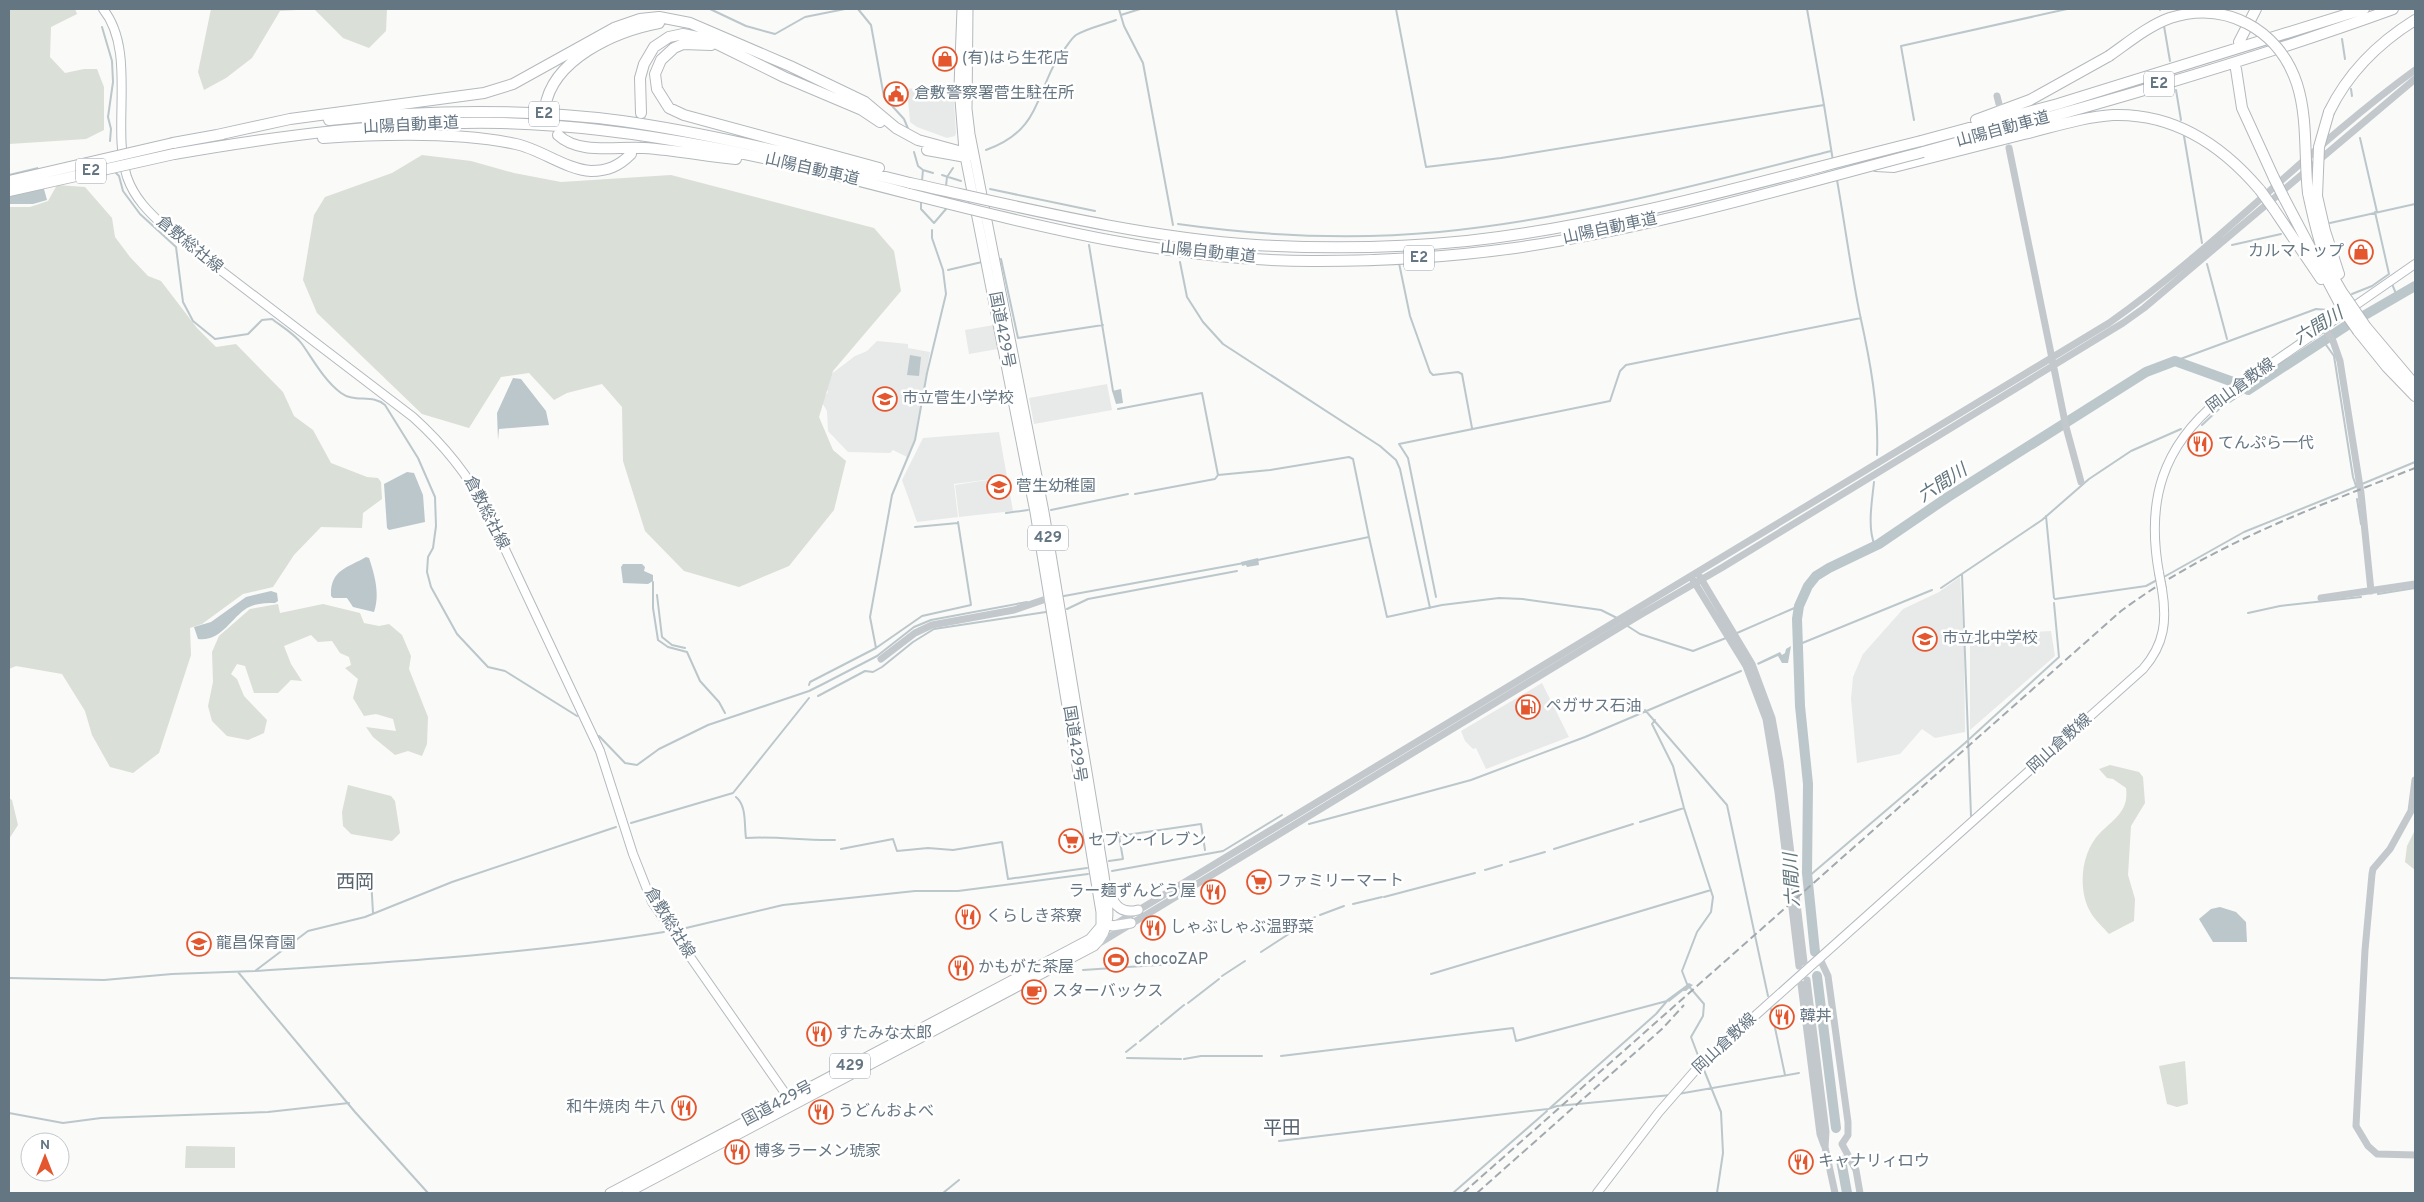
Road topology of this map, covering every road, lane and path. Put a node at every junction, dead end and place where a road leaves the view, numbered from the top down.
1 (103, 9) edge
2 (962, 9) edge
3 (968, 9) edge
4 (2256, 9) edge
5 (2364, 9) edge
6 (2393, 9) edge
7 (673, 20) junction
8 (2415, 20) edge
9 (2240, 42) dead end
10 (717, 46) junction
11 (2236, 69) dead end
12 (2415, 70) edge
13 (2415, 79) edge
14 (1997, 96) dead end
15 (1999, 104) dead end
16 (545, 108) dead end
17 (641, 113) tunnel mouth
18 (217, 135) junction
19 (558, 136) dead end
20 (1921, 141) junction
21 (218, 146) junction
22 (174, 148) junction
23 (2009, 148) dead end
24 (631, 154) tunnel mouth
25 (968, 154) junction
26 (1924, 156) junction
27 (814, 169) junction
28 (9, 181) edge
29 (910, 183) junction
30 (9, 191) edge
31 (2313, 194) junction
32 (2415, 264) edge
33 (2346, 305) junction
34 (2362, 329) junction
35 (2326, 330) junction
36 (2053, 361) junction
37 (2415, 385) edge
38 (2415, 396) edge
39 (2081, 482) dead end
40 (1694, 574) junction
41 (1698, 581) junction
42 (2415, 584) edge
43 (2371, 590) junction
44 (1049, 598) junction
45 (2321, 598) dead end
46 (1622, 622) junction
47 (881, 659) dead end
48 (2415, 780) edge
49 (1104, 875) junction
50 (1138, 910) junction
51 (1131, 923) junction
52 (1107, 925) junction
53 (1092, 943) junction
54 (1820, 959) junction
55 (1802, 964) dead end
56 (1804, 982) dead end
57 (791, 1102) junction
58 (2415, 1156) edge
59 (1601, 1192) edge
60 (610, 1193) edge
61 (627, 1193) edge
62 (1835, 1193) edge
63 (1860, 1193) edge

1 - 57 main road, 倉敷総社線
2 - 25 highway, 国道429号 / 429
3 - 25 highway, 国道429号 / 429
4 - 9 highway
5 - 20 highway, 山陽自動車道 / E2
6 - 26 highway, 山陽自動車道 / E2
7 - 16 highway
7 - 18 highway
7 - 25 highway
8 - 31 highway, bridge
10 - 17 highway
10 - 25 highway
10 - 29 highway
11 - 33 highway, bridge
12 - 36 street
13 - 36 street
14 - 15 street
18 - 22 highway, 山陽自動車道 / E2
18 - 29 highway, 山陽自動車道 / E2
19 - 27 highway
20 - 29 highway, 山陽自動車道 / E2, bridge
20 - 31 highway, bridge
21 - 22 highway, 山陽自動車道 / E2
21 - 24 highway
21 - 27 highway, 山陽自動車道 / E2
22 - 28 highway, 山陽自動車道 / E2, bridge
22 - 30 highway, 山陽自動車道 / E2, bridge
23 - 36 street
25 - 44 highway, 国道429号 / 429
25 - 49 highway, 国道429号 / 429
26 - 27 highway, 山陽自動車道 / E2, bridge
26 - 33 highway, bridge
31 - 33 highway
32 - 35 main road, 岡山倉敷線
33 - 34 highway, bridge
34 - 37 highway
34 - 38 highway
35 - 43 street
35 - 54 main road, 岡山倉敷線, bridge
36 - 39 street
36 - 40 street
36 - 41 street
40 - 41 street
40 - 46 street
41 - 46 street
41 - 55 street
42 - 43 street
43 - 45 street
44 - 47 street
44 - 52 highway, 国道429号 / 429
46 - 50 street
46 - 51 street
48 - 58 street
49 - 50 highway
49 - 52 highway, 国道429号 / 429
50 - 52 street
51 - 52 highway
51 - 53 street
52 - 53 highway, 国道429号 / 429
53 - 57 highway, 国道429号 / 429
54 - 59 main road, 岡山倉敷線
54 - 63 street
56 - 62 street
57 - 60 highway, 国道429号 / 429
57 - 61 highway, 国道429号 / 429

